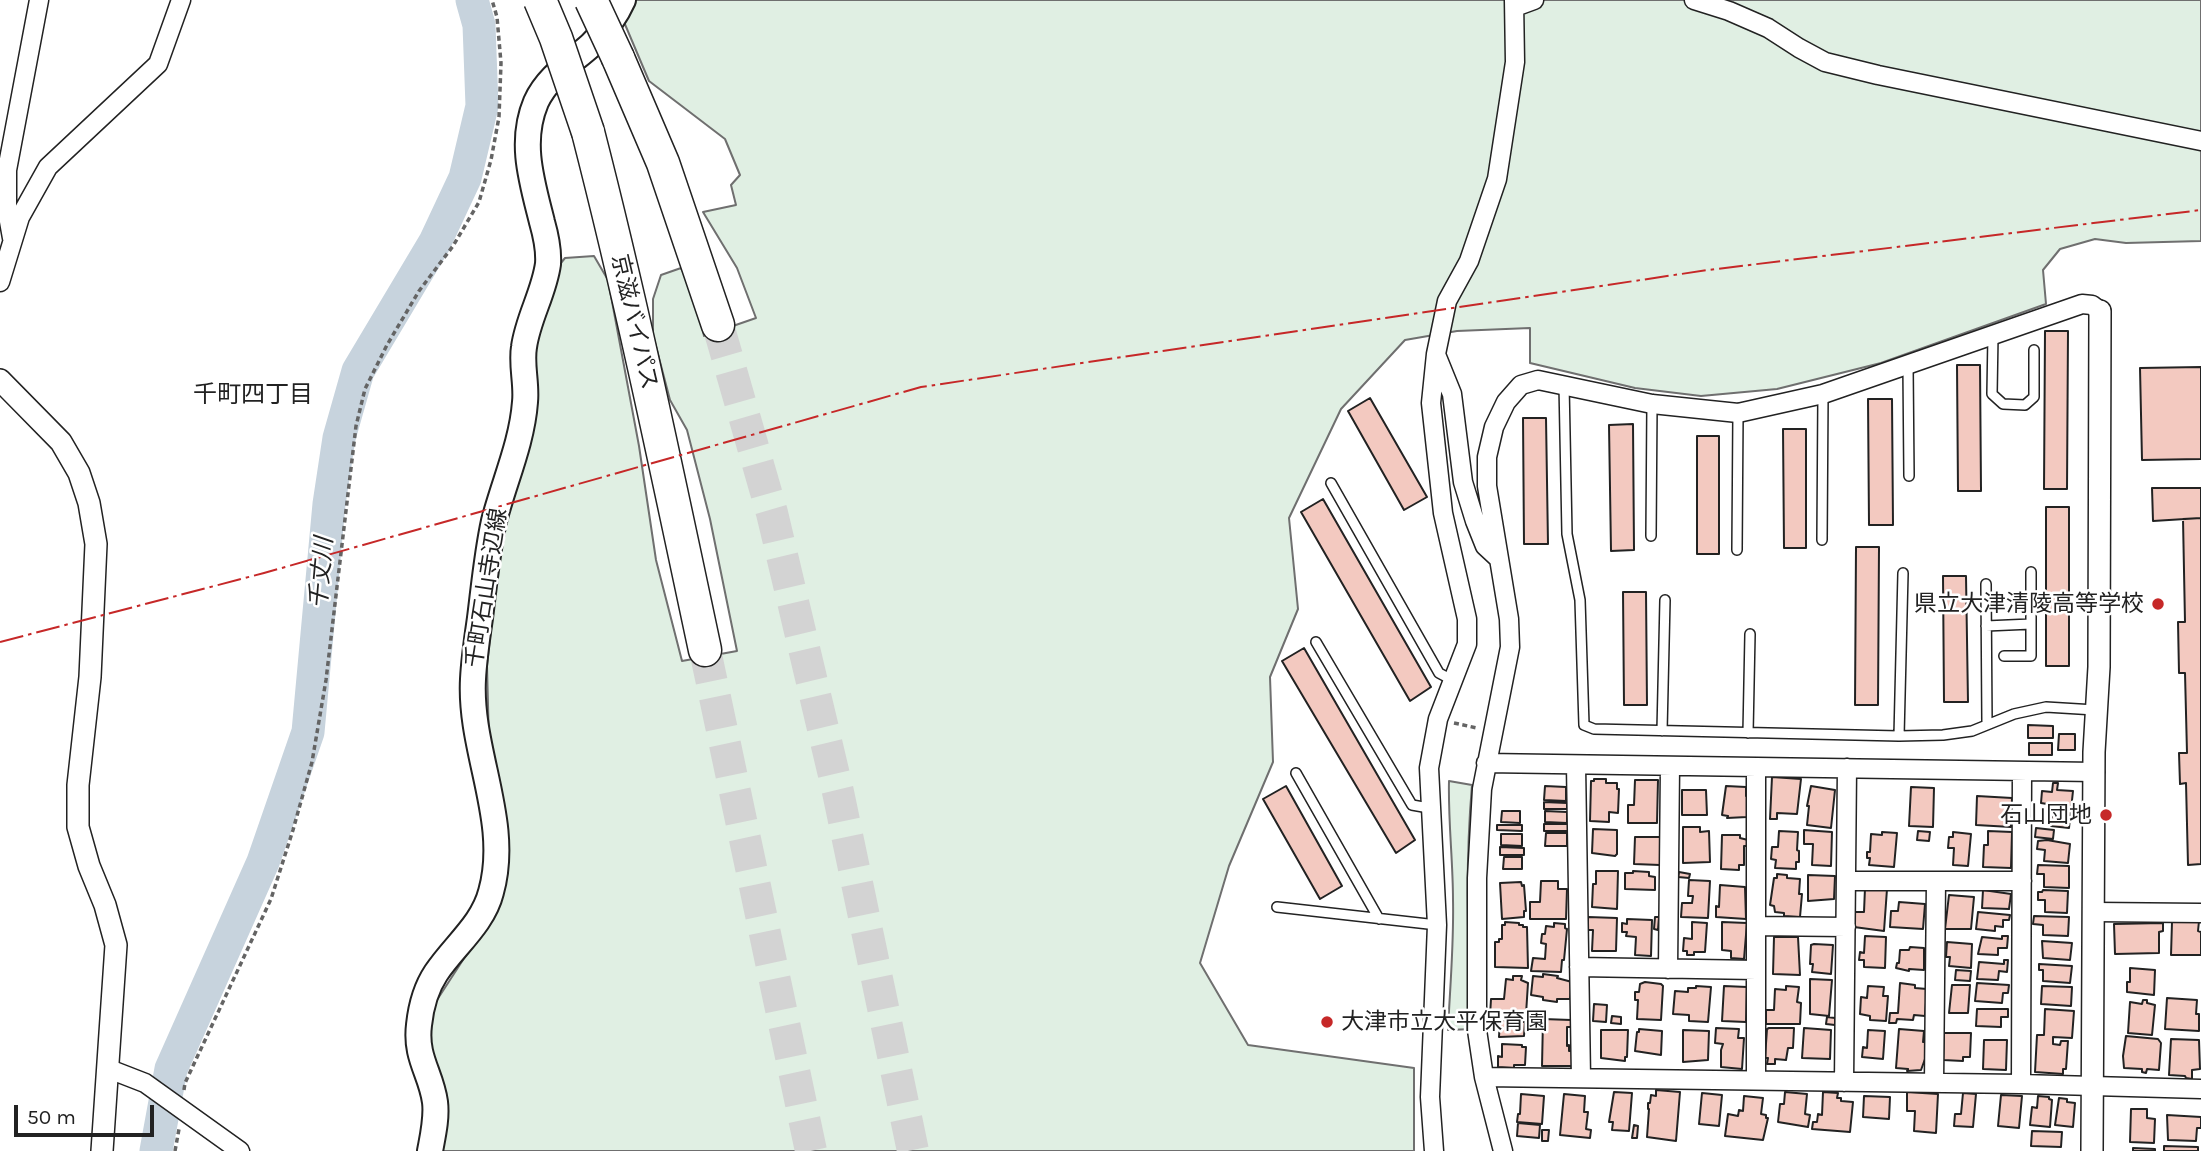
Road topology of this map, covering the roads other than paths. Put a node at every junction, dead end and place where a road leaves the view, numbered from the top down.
1 (39, 0) edge
2 (181, 0) edge
3 (540, 0) edge
4 (591, 0) edge
5 (623, 0) edge
6 (1534, 0) edge
7 (1693, 0) edge
8 (1515, 3) edge
9 (2201, 141) edge
10 (13, 241) junction
11 (0, 282) edge
12 (2100, 311) joint
13 (718, 325) tunnel mouth
14 (1993, 334) junction
15 (2034, 350) dead end
16 (1436, 354) junction
17 (1908, 366) junction
18 (0, 380) edge
19 (1564, 384) junction
20 (1823, 394) junction
21 (1652, 404) junction
22 (1738, 413) junction
23 (1909, 476) dead end
24 (1332, 483) dead end
25 (1650, 536) dead end
26 (1822, 540) dead end
27 (1737, 550) dead end
28 (1499, 559) junction
29 (2031, 572) dead end
30 (1903, 573) dead end
31 (1986, 584) dead end
32 (1665, 600) dead end
33 (2031, 624) junction
34 (1986, 626) junction
35 (1750, 634) dead end
36 (1316, 642) dead end
37 (705, 650) tunnel mouth
38 (2004, 656) dead end
39 (1454, 681) junction
40 (2097, 710) junction
41 (1987, 724) junction
42 (1662, 731) junction
43 (1748, 733) junction
44 (1899, 736) junction
45 (1486, 763) junction
46 (1576, 765) junction
47 (1670, 766) junction
48 (1756, 767) junction
49 (1847, 768) junction
50 (2022, 771) junction
51 (2095, 772) junction
52 (1296, 774) dead end
53 (1429, 808) junction
54 (1846, 881) junction
55 (1936, 881) junction
56 (2022, 881) junction
57 (1277, 907) dead end
58 (2094, 912) junction
59 (2201, 914) edge
60 (1379, 919) junction
61 (1437, 925) junction
62 (1756, 926) junction
63 (1846, 927) junction
64 (1579, 967) junction
65 (1668, 969) junction
66 (1756, 970) junction
67 (109, 1069) junction
68 (1484, 1077) junction
69 (1581, 1078) junction
70 (1756, 1080) junction
71 (1844, 1082) junction
72 (1934, 1083) junction
73 (2021, 1084) junction
74 (2092, 1087) junction
75 (2201, 1089) edge
76 (102, 1151) edge
77 (240, 1151) edge
78 (430, 1151) edge
79 (1434, 1151) edge
80 (1503, 1151) edge
81 (2092, 1151) edge

1 - 10 street
2 - 10 street
3 - 37 highway, 京滋バイパス, bridge
4 - 13 highway, bridge
5 - 78 main road, 千町石山寺辺線
6 - 8 street
7 - 9 street
8 - 16 street
10 - 11 street
12 - 14 street
12 - 40 street
14 - 15 lane
14 - 17 street
16 - 28 street
16 - 39 street
17 - 20 street
17 - 23 lane
18 - 67 street
19 - 21 street
19 - 28 street
19 - 42 lane
20 - 22 street
20 - 26 lane
21 - 22 street
21 - 25 lane
22 - 27 lane
24 - 39 lane
28 - 45 street
29 - 33 lane
30 - 44 lane
31 - 34 lane
32 - 42 lane
33 - 34 lane
33 - 38 lane
34 - 41 lane
35 - 43 lane
36 - 53 lane
39 - 53 street
40 - 41 lane
40 - 51 street
41 - 44 lane
42 - 43 lane
43 - 44 lane
45 - 46 street
45 - 68 street
46 - 47 street
46 - 64 street
47 - 48 street
47 - 65 street
48 - 49 street
48 - 62 street
49 - 50 street
49 - 54 street
50 - 51 street
50 - 56 street
51 - 58 street
52 - 60 lane
53 - 61 street
54 - 55 street
54 - 63 street
55 - 56 street
55 - 72 street
56 - 73 street
57 - 60 lane
58 - 59 street
58 - 74 street
60 - 61 lane
61 - 79 street
62 - 63 street
62 - 66 street
63 - 71 street
64 - 65 street
64 - 69 street
65 - 66 street
66 - 70 street
67 - 76 street
67 - 77 street
68 - 69 street
68 - 80 street
69 - 70 street
70 - 71 street
71 - 72 street
72 - 73 street
73 - 74 street
74 - 75 street
74 - 81 street

